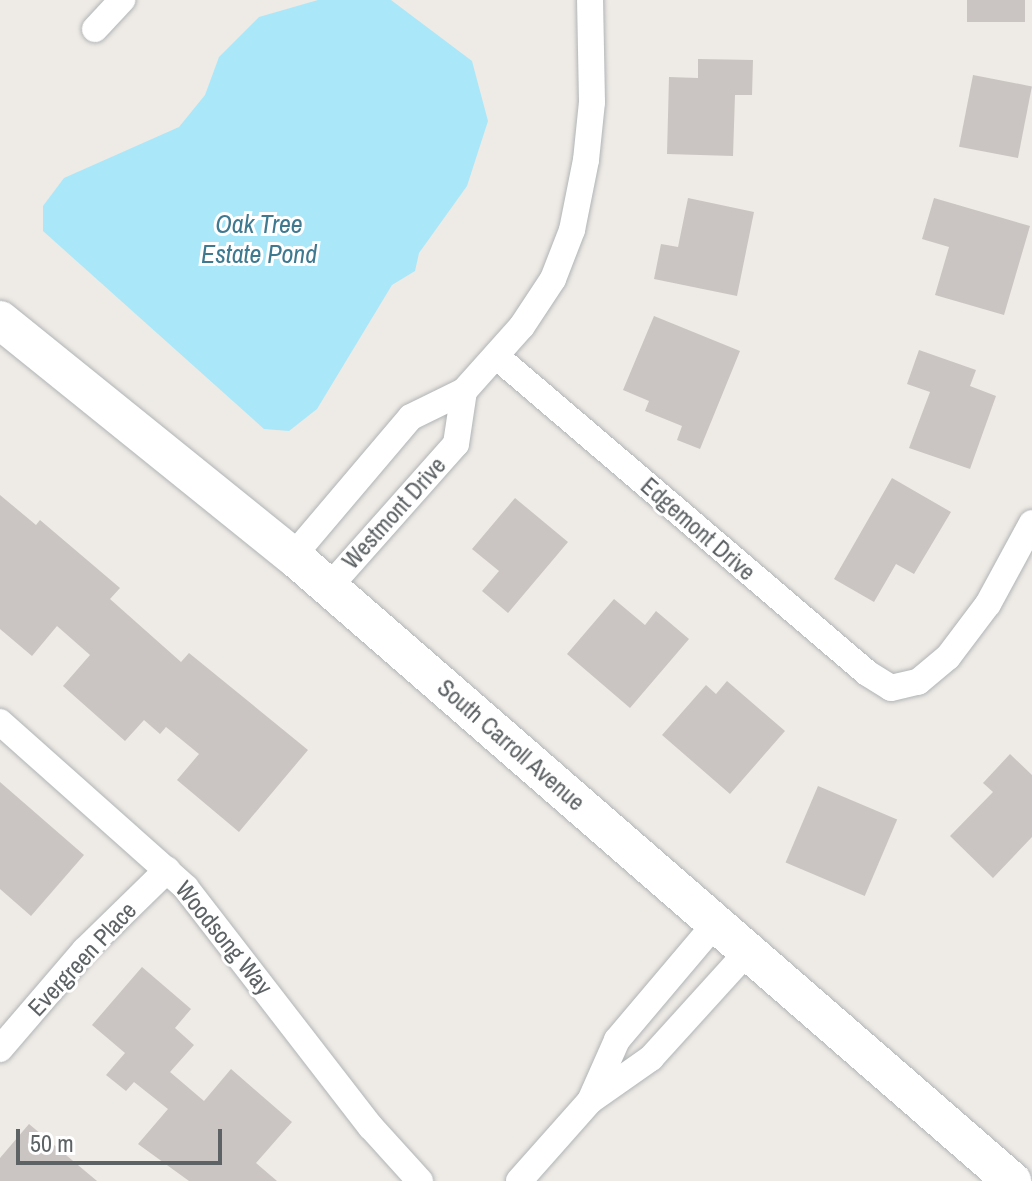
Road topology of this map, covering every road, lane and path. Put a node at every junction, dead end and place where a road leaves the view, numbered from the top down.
1 (122, 0) edge
2 (590, 0) edge
3 (95, 29) dead end
4 (0, 320) edge
5 (496, 356) junction
6 (464, 391) junction
7 (1032, 523) edge
8 (293, 556) junction
9 (329, 587) junction
10 (0, 722) edge
11 (167, 870) junction
12 (716, 923) junction
13 (748, 951) junction
14 (0, 1049) edge
15 (590, 1101) junction
16 (420, 1181) edge
17 (519, 1181) edge
18 (1012, 1181) edge

1 - 3 street
2 - 5 street, Westmont Drive
4 - 8 main road, South Carroll Avenue
5 - 6 street, Westmont Drive
5 - 7 street, Edgemont Drive
6 - 8 street, Westmont Drive
6 - 9 street, Westmont Drive
8 - 9 main road, South Carroll Avenue
9 - 12 main road, South Carroll Avenue
10 - 11 street, Woodsong Way
11 - 14 street, Evergreen Place
11 - 16 street, Woodsong Way
12 - 13 main road, South Carroll Avenue
12 - 15 street
13 - 15 street
13 - 18 main road, South Carroll Avenue
15 - 17 street

